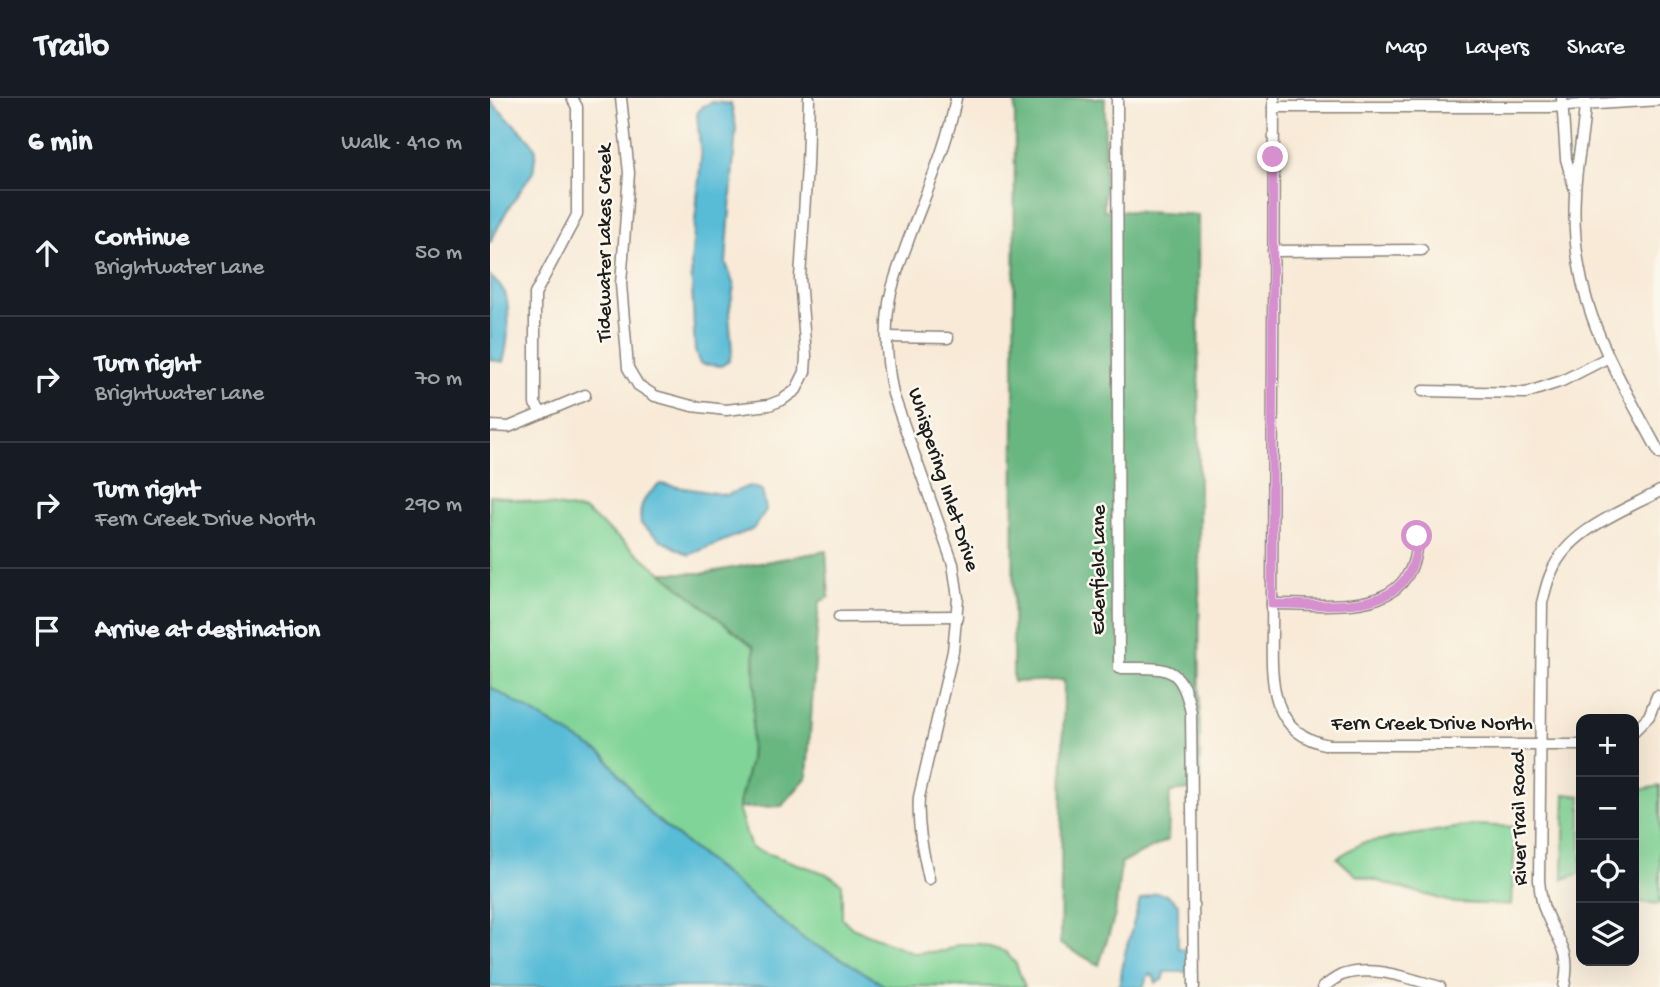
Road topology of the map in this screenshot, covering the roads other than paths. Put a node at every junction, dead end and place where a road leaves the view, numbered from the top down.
1 (572, 98) edge
2 (621, 98) edge
3 (808, 98) edge
4 (956, 98) edge
5 (1117, 98) edge
6 (1660, 100) edge
7 (1274, 102) edge
8 (1562, 102) edge
9 (1585, 102) edge
10 (1417, 103) edge
11 (1575, 191) junction
12 (1422, 250) dead end
13 (1273, 251) junction
14 (887, 337) junction
15 (948, 338) dead end
16 (1607, 358) junction
17 (1423, 391) dead end
18 (585, 395) dead end
19 (542, 413) junction
20 (490, 426) edge
21 (1660, 454) edge
22 (1660, 491) edge
23 (1417, 536) dead end
24 (1272, 604) junction
25 (957, 616) junction
26 (839, 617) dead end
27 (1657, 695) dead end
28 (1639, 726) edge
29 (1539, 745) junction
30 (1576, 745) edge
31 (929, 879) dead end
32 (1194, 987) edge
33 (1323, 987) edge
34 (1440, 987) edge
35 (1564, 987) edge

1 - 19 street
2 - 3 street, Tidewater Lakes Creek
4 - 14 street, Whispering Inlet Drive
5 - 32 street, Edenfield Lane
6 - 9 street
7 - 10 street
7 - 13 street, Fern Creek Drive North
8 - 9 street
8 - 10 street
8 - 11 street
9 - 11 street
11 - 16 street
12 - 13 street
13 - 24 street, Fern Creek Drive North
14 - 15 street
14 - 25 street, Whispering Inlet Drive
16 - 17 street
16 - 21 street
18 - 19 street
19 - 20 street
22 - 29 street, River Trail Road
23 - 24 street
24 - 29 street, Fern Creek Drive North
25 - 26 street
25 - 31 street, Whispering Inlet Drive
27 - 28 street
29 - 30 street, Fern Creek Drive North
29 - 35 street, River Trail Road
33 - 34 street

